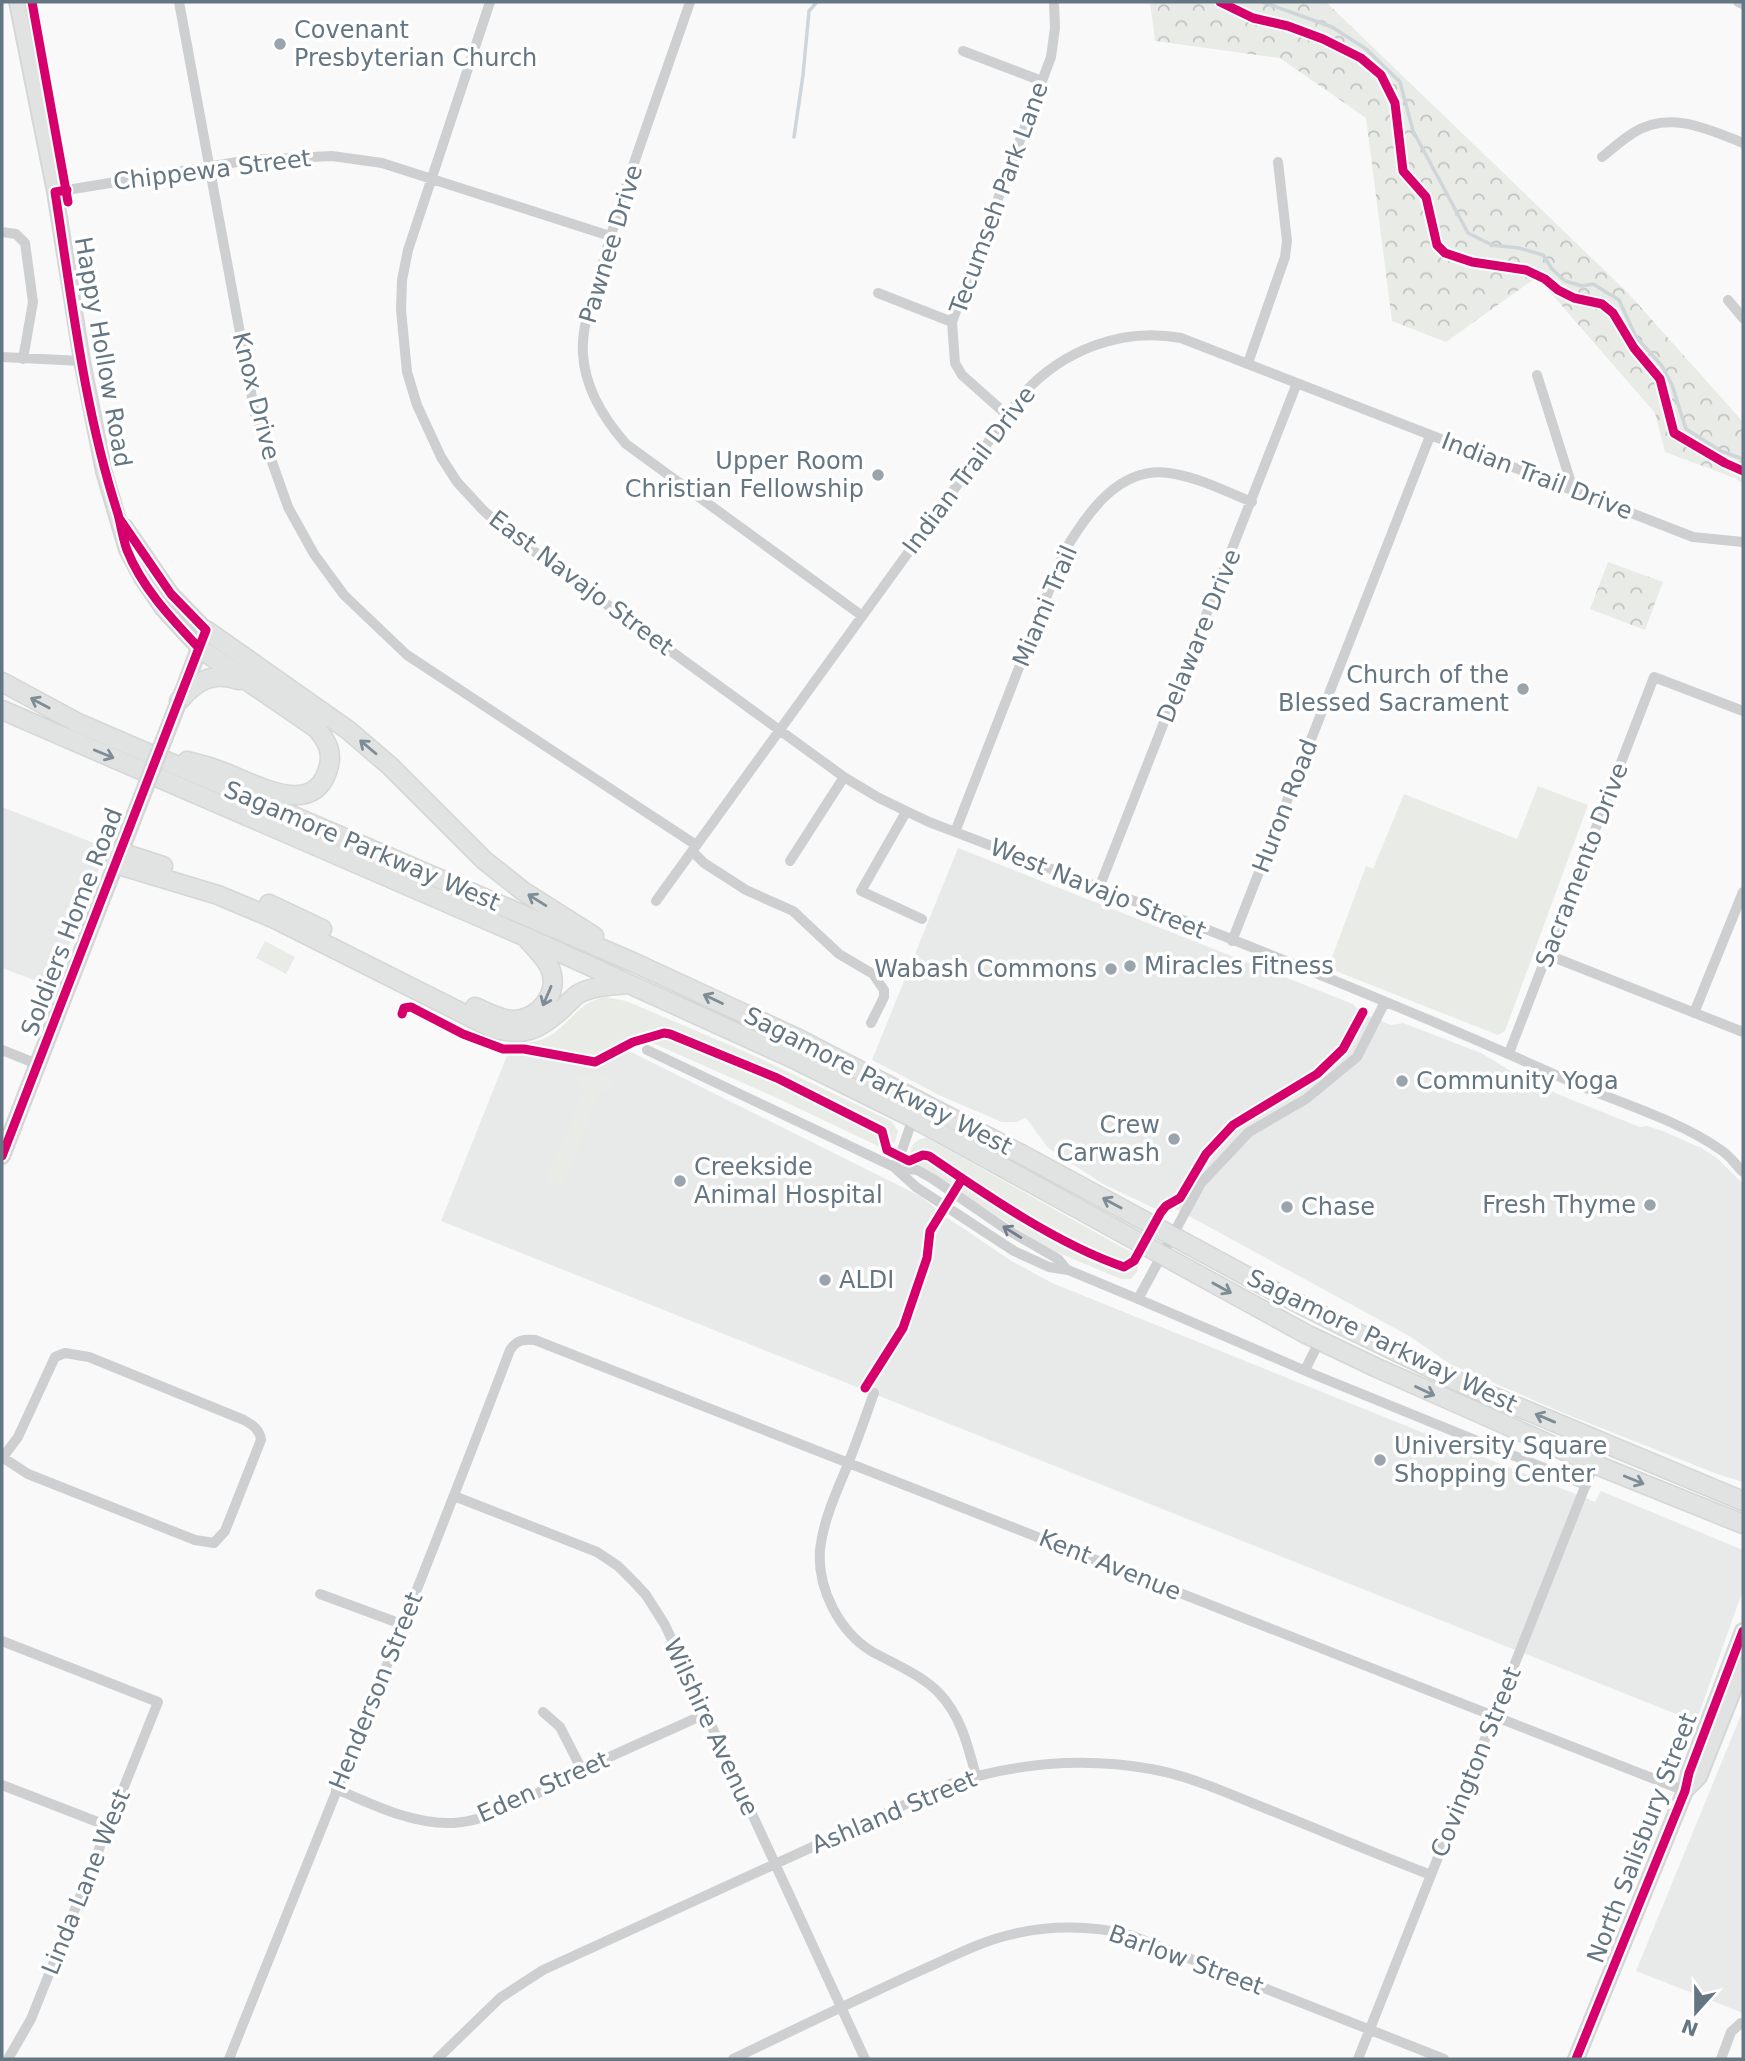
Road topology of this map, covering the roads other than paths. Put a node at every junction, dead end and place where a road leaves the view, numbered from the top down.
1 (17, 2) edge
2 (179, 2) edge
3 (490, 2) edge
4 (690, 2) edge
5 (1054, 2) edge
6 (1738, 2) edge
7 (1743, 4) edge
8 (963, 51) dead end
9 (1042, 81) junction
10 (1743, 143) edge
11 (1602, 157) dead end
12 (1278, 162) dead end
13 (209, 167) junction
14 (431, 179) junction
15 (55, 192) junction
16 (2, 232) edge
17 (610, 236) junction
18 (878, 293) dead end
19 (1728, 300) dead end
20 (1743, 318) edge
21 (952, 322) junction
22 (2, 357) edge
23 (23, 359) junction
24 (82, 361) junction
25 (1248, 363) junction
26 (1537, 375) dead end
27 (1297, 383) junction
28 (1007, 415) junction
29 (1430, 436) junction
30 (1573, 489) junction
31 (1252, 502) junction
32 (119, 517) junction
33 (1743, 542) edge
34 (861, 615) junction
35 (206, 630) junction
36 (199, 648) junction
37 (2, 682) edge
38 (249, 683) junction
39 (179, 701) junction
40 (2, 710) edge
41 (1743, 711) edge
42 (779, 730) junction
43 (142, 751) junction
44 (844, 777) junction
45 (906, 812) junction
46 (954, 832) junction
47 (694, 848) junction
48 (118, 858) junction
49 (790, 861) dead end
50 (1099, 888) junction
51 (1743, 892) edge
52 (656, 901) dead end
53 (922, 919) dead end
54 (526, 937) junction
55 (1232, 941) junction
56 (1548, 955) junction
57 (635, 963) junction
58 (627, 984) junction
59 (1385, 1002) junction
60 (1694, 1013) junction
61 (871, 1023) dead end
62 (1743, 1032) edge
63 (2, 1050) edge
64 (647, 1050) dead end
65 (1509, 1053) junction
66 (37, 1064) junction
67 (913, 1118) junction
68 (2, 1156) edge
69 (894, 1167) junction
70 (1743, 1172) edge
71 (1172, 1235) junction
72 (1162, 1255) junction
73 (1068, 1270) junction
74 (1138, 1299) junction
75 (535, 1340) joint
76 (1320, 1340) junction
77 (1304, 1370) junction
78 (874, 1393) dead end
79 (2, 1457) edge
80 (848, 1462) junction
81 (1594, 1464) junction
82 (1586, 1485) junction
83 (454, 1496) junction
84 (1743, 1501) edge
85 (1743, 1524) edge
86 (320, 1594) dead end
87 (404, 1625) junction
88 (1743, 1631) edge
89 (2, 1641) edge
90 (1743, 1666) edge
91 (543, 1712) dead end
92 (705, 1714) junction
93 (1494, 1716) junction
94 (582, 1770) junction
95 (976, 1776) junction
96 (2, 1785) edge
97 (336, 1789) junction
98 (1685, 1791) junction
99 (108, 1826) junction
100 (775, 1863) junction
101 (1431, 1875) junction
102 (841, 2006) junction
103 (1743, 2024) edge
104 (1369, 2030) junction
105 (8, 2059) edge
106 (229, 2059) edge
107 (437, 2059) edge
108 (733, 2059) edge
109 (865, 2059) edge
110 (1358, 2059) edge
111 (1444, 2059) edge
112 (1576, 2059) edge
113 (1721, 2059) edge

1 - 15 street, Happy Hollow Road
2 - 13 street, Knox Drive
3 - 14 street, East Navajo Street
4 - 17 street, Pawnee Drive
5 - 9 street, Tecumseh Park Lane
6 - 7 street
8 - 9 street
9 - 21 street, Tecumseh Park Lane
10 - 11 street
12 - 25 street
13 - 14 street, Chippewa Street
13 - 15 street, Chippewa Street
13 - 47 street, Knox Drive
14 - 17 street, Chippewa Street
14 - 42 street, East Navajo Street
15 - 24 street, Happy Hollow Road
16 - 23 street
17 - 34 street, Pawnee Drive
18 - 21 street
19 - 20 street
21 - 28 street, Tecumseh Park Lane
22 - 23 street
23 - 24 street
24 - 32 street, Happy Hollow Road
25 - 27 street, Indian Trail Drive
25 - 28 street, Indian Trail Drive
26 - 30 street
27 - 29 street, Indian Trail Drive
27 - 31 street, Delaware Drive
28 - 34 street, Indian Trail Drive
29 - 30 street, Indian Trail Drive
29 - 55 street, Huron Road
30 - 33 street, Indian Trail Drive
31 - 46 street, Miami Trail
31 - 50 street, Delaware Drive
32 - 35 street, Happy Hollow Road
32 - 36 street, Happy Hollow Road
34 - 42 street, Indian Trail Drive
35 - 36 street
57 -> 35 highway
36 - 38 highway
36 - 39 street
43 -> 37 highway, Sagamore Parkway West
38 - 39 highway
38 - 43 highway
39 - 48 street, Soldiers Home Road, bridge
40 -> 54 highway, Sagamore Parkway West
41 - 56 street, Sacramento Drive
42 - 44 street, West Navajo Street
42 - 47 street, Indian Trail Drive
43 - 57 highway, Sagamore Parkway West
44 - 45 street, West Navajo Street
44 - 49 street
45 - 46 street, West Navajo Street
45 - 53 street
46 - 50 street, West Navajo Street
47 - 52 street, Indian Trail Drive
47 - 61 street, Knox Drive
54 -> 48 highway
48 - 58 highway
48 - 66 street, Soldiers Home Road
50 - 55 street, West Navajo Street
51 - 60 street
54 - 58 highway, Sagamore Parkway West
55 - 59 street, West Navajo Street
56 - 60 street
56 - 65 street, Sacramento Drive
71 -> 57 highway, Sagamore Parkway West
58 - 67 highway, Sagamore Parkway West
59 - 65 street, West Navajo Street
59 - 71 street
60 - 62 street
63 - 66 street
64 - 69 street
65 - 70 street, West Navajo Street
66 - 68 street, Soldiers Home Road
67 - 69 street
67 - 72 highway, Sagamore Parkway West
69 - 73 street
73 -> 69 street
71 - 72 street
84 -> 71 highway, Sagamore Parkway West
72 - 74 street
72 -> 76 highway, Sagamore Parkway West
73 - 74 street
74 - 77 street
75 - 80 street, Kent Avenue
75 - 83 street, Henderson Street
76 - 77 street
76 -> 81 highway, Sagamore Parkway West
77 - 82 street
78 - 80 street
79 - 79 street
80 - 93 street, Kent Avenue
80 - 95 street
81 - 82 street, Covington Street
81 -> 85 highway, Sagamore Parkway West
82 - 93 street, Covington Street
83 - 87 street, Henderson Street
83 - 92 street, Wilshire Avenue
86 - 87 street
87 - 97 street, Henderson Street
88 - 98 street, North Salisbury Street
89 - 99 street, Linda Lane West
90 - 98 street, North Salisbury Street
91 - 94 street
92 - 94 street, Eden Street
92 - 100 street, Wilshire Avenue
93 - 98 street, Kent Avenue
93 - 101 street, Covington Street
94 - 97 street, Eden Street
95 - 100 street, Ashland Street
95 - 101 street, Ashland Street
96 - 99 street
97 - 106 street, Henderson Street
98 - 112 street, North Salisbury Street
99 - 105 street, Linda Lane West
100 - 102 street, Wilshire Avenue
100 - 107 street, Ashland Street
101 - 104 street, Covington Street
102 - 104 street, Barlow Street
102 - 108 street, Barlow Street
102 - 109 street, Wilshire Avenue
103 - 113 street
104 - 110 street, Covington Street
104 - 111 street, Barlow Street

